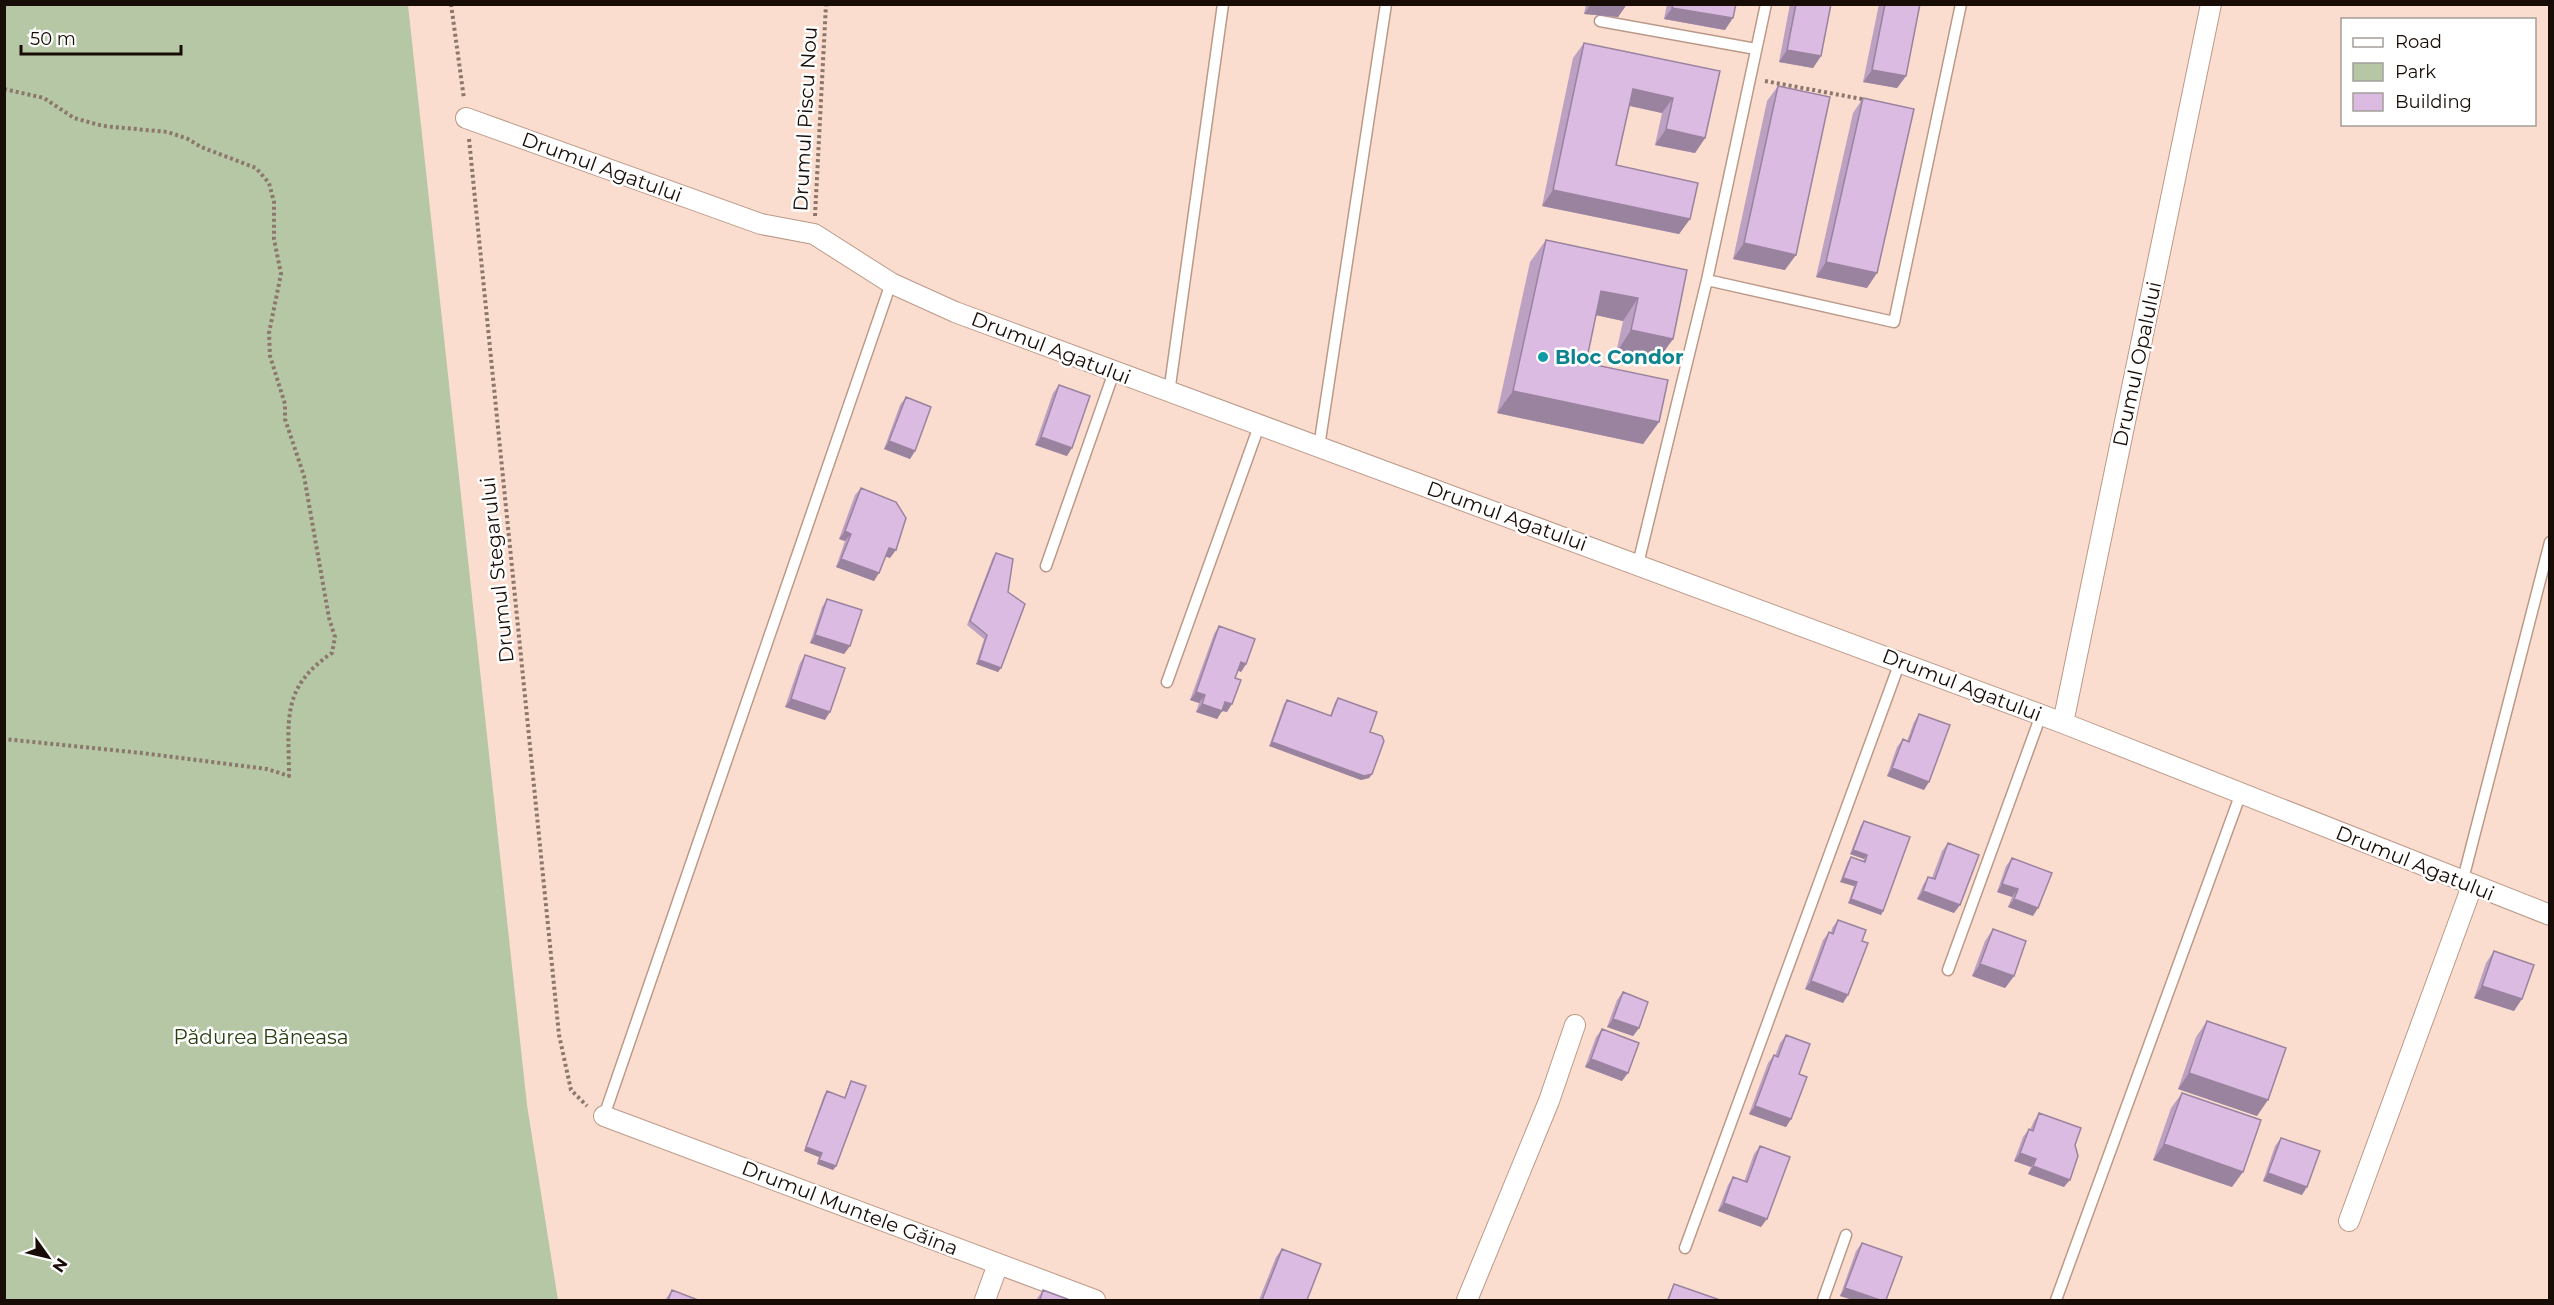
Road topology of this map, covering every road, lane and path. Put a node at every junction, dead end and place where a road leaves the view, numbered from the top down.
1 (451, 4) edge
2 (826, 4) edge
3 (1224, 4) edge
4 (1386, 4) edge
5 (1766, 4) edge
6 (1961, 4) edge
7 (2211, 4) edge
8 (1600, 21) dead end
9 (1756, 49) junction
10 (1750, 78) junction
11 (4, 89) edge
12 (1879, 103) edge
13 (466, 118) junction
14 (814, 234) junction
15 (1707, 280) junction
16 (891, 283) junction
17 (1114, 372) junction
18 (1169, 393) junction
19 (1259, 426) junction
20 (1319, 447) junction
21 (2550, 542) edge
22 (1638, 564) junction
23 (1046, 566) dead end
24 (1900, 662) junction
25 (1167, 682) dead end
26 (2041, 715) junction
27 (2063, 723) junction
28 (4, 739) edge
29 (2241, 793) junction
30 (2467, 885) junction
31 (2550, 915) edge
32 (1948, 970) dead end
33 (1575, 1025) dead end
34 (604, 1116) junction
35 (2349, 1221) dead end
36 (1846, 1235) dead end
37 (1685, 1248) dead end
38 (998, 1264) junction
39 (985, 1300) edge
40 (1095, 1300) edge
41 (1467, 1300) edge
42 (1823, 1300) edge
43 (2056, 1300) edge

1 - 13 path, Drumul Stegarului
2 - 14 path, Drumul Piscu Nou
3 - 18 lane
4 - 20 lane
5 - 9 lane
6 - 15 lane
7 - 27 street, Drumul Opalului
8 - 9 lane
9 - 10 lane
10 - 12 path
10 - 15 lane
11 - 28 path
13 - 14 street, Drumul Agatului
13 - 34 path, Drumul Stegarului
14 - 16 street, Drumul Agatului
15 - 22 lane
16 - 17 street, Drumul Agatului
16 - 34 lane
17 - 18 street, Drumul Agatului
17 - 23 lane
18 - 19 street, Drumul Agatului
19 - 20 street, Drumul Agatului
19 - 25 lane
20 - 22 street, Drumul Agatului
21 - 30 lane
22 - 24 street, Drumul Agatului
24 - 26 street, Drumul Agatului
24 - 37 lane
26 - 27 street, Drumul Agatului
26 - 32 lane
27 - 29 street, Drumul Agatului
29 - 30 street, Drumul Agatului
29 - 43 lane
30 - 31 street, Drumul Agatului
30 - 35 street
33 - 41 street
34 - 38 street, Drumul Muntele Găina
36 - 42 lane
38 - 39 street
38 - 40 street, Drumul Muntele Găina

